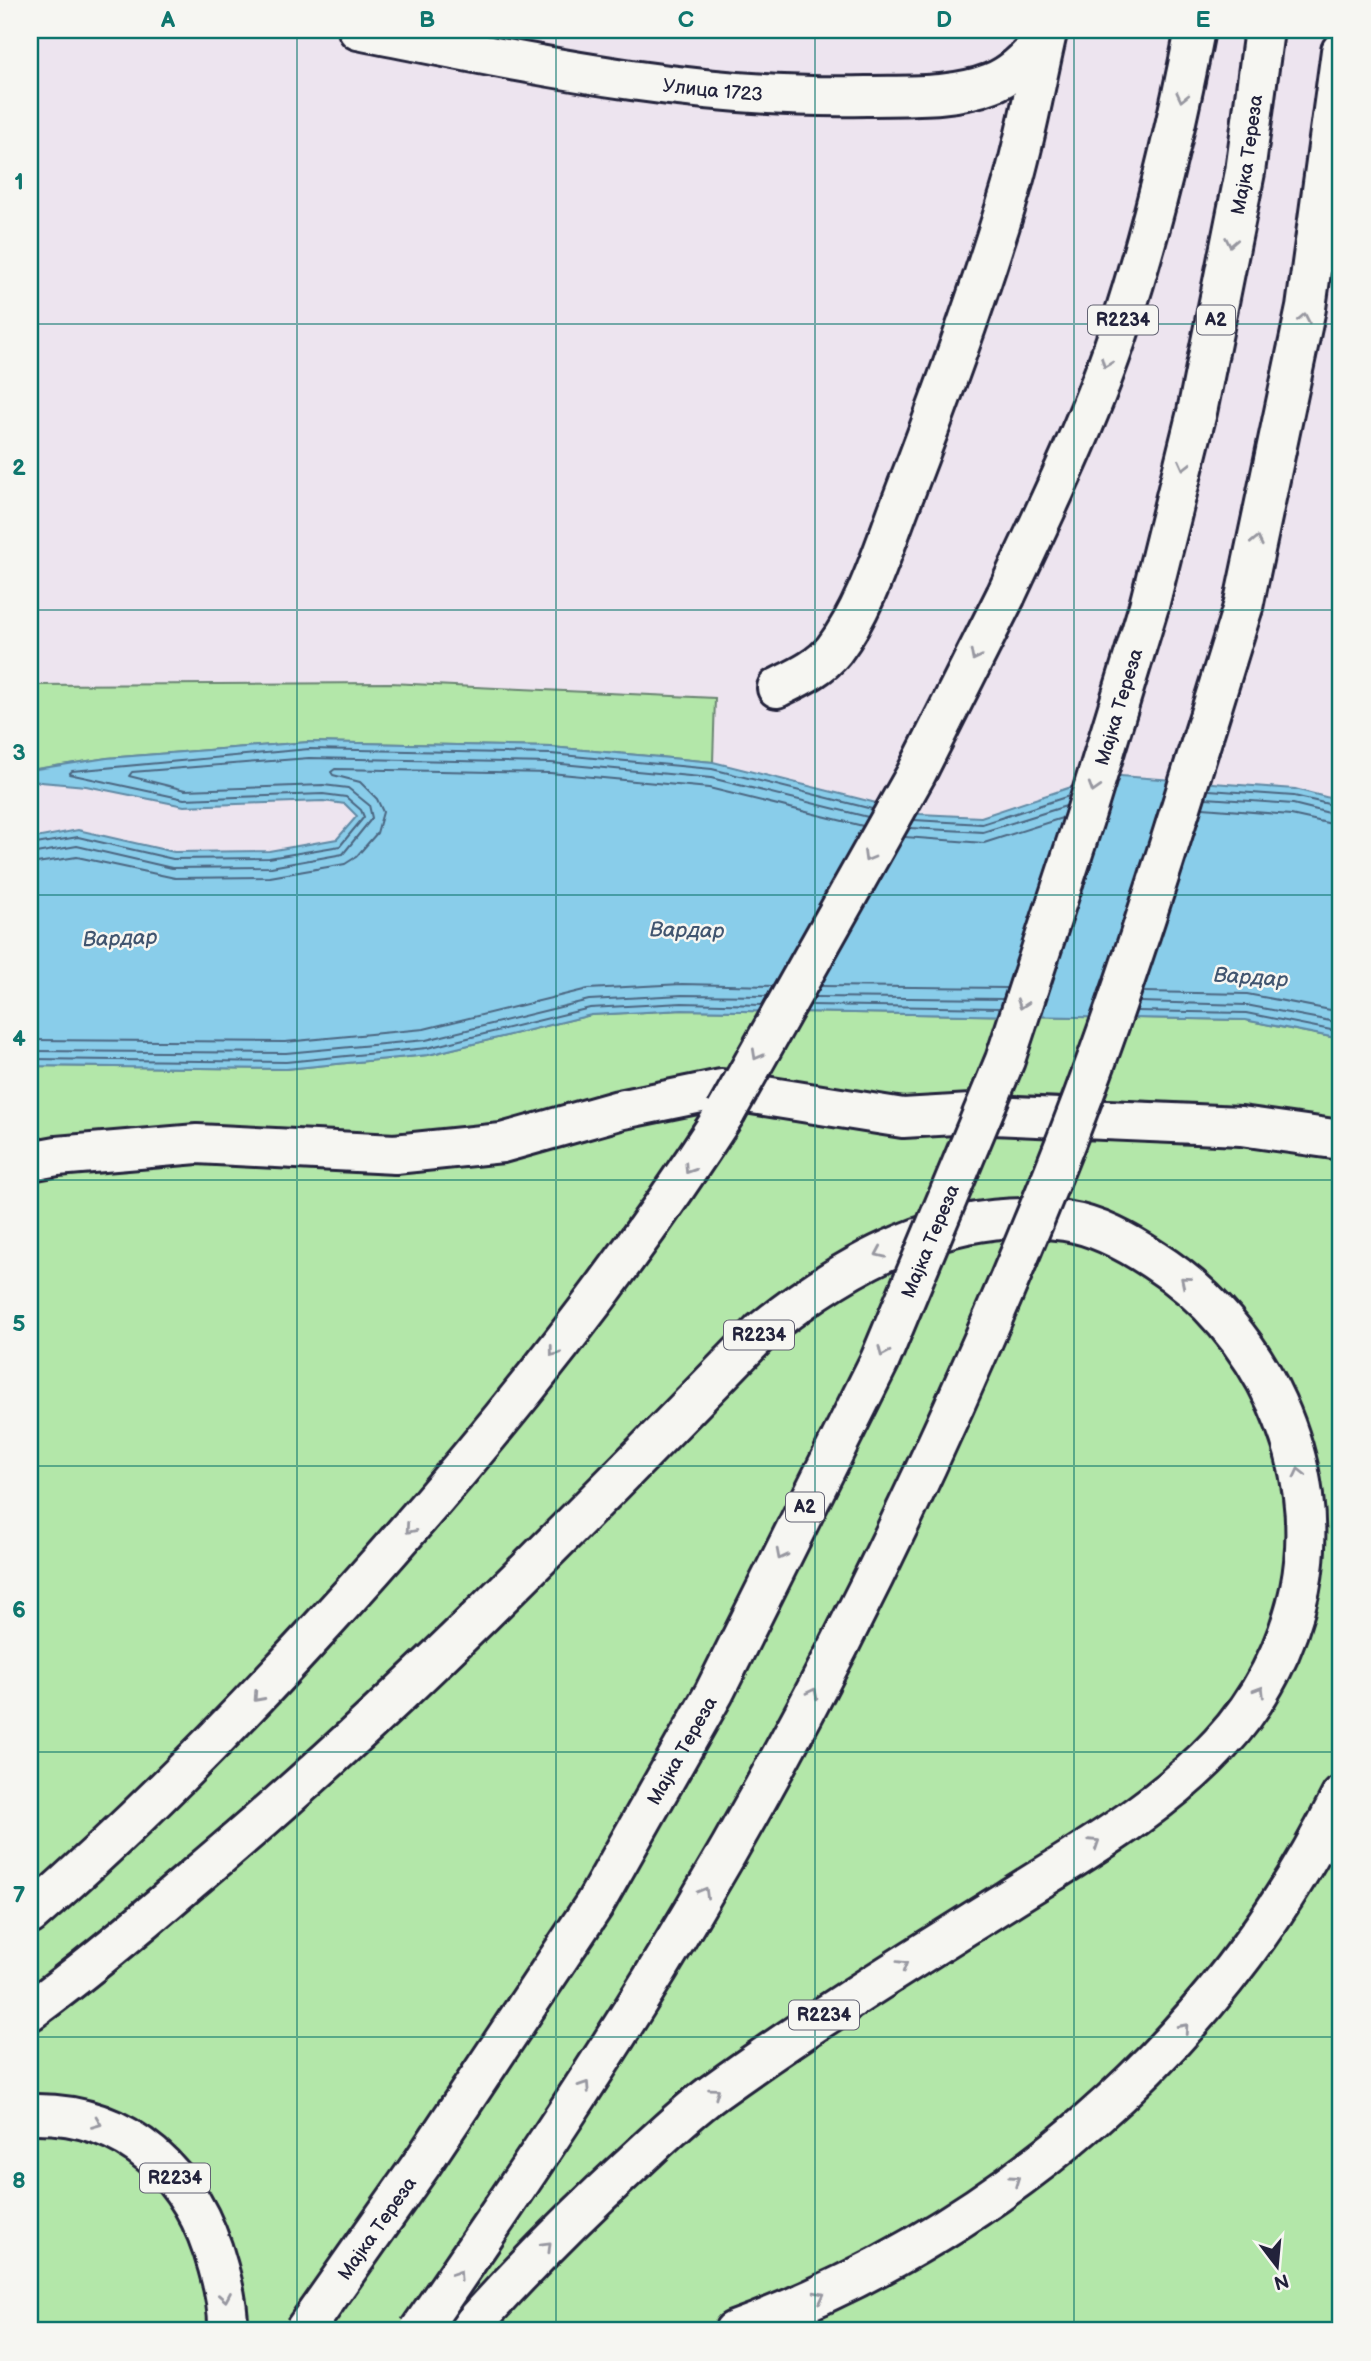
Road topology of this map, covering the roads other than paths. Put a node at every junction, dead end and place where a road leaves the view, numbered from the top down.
1 (358, 30) edge
2 (1195, 30) edge
3 (1264, 30) edge
4 (1048, 32) edge
5 (1341, 51) edge
6 (777, 688) dead end
7 (1341, 1140) edge
8 (30, 1161) edge
9 (1341, 1796) edge
10 (30, 1915) edge
11 (30, 2011) edge
12 (30, 2114) edge
13 (228, 2331) edge
14 (304, 2331) edge
15 (419, 2331) edge
16 (467, 2331) edge
17 (734, 2331) edge

1 - 4 main road, Улица 1723
2 -> 10 main road, R2234, bridge
3 -> 14 main road, Мајка Тереза / A2, bridge
4 - 6 main road
15 -> 5 main road, bridge
7 - 8 main road
17 -> 9 main road
16 -> 11 main road, R2234
12 -> 13 main road, R2234

